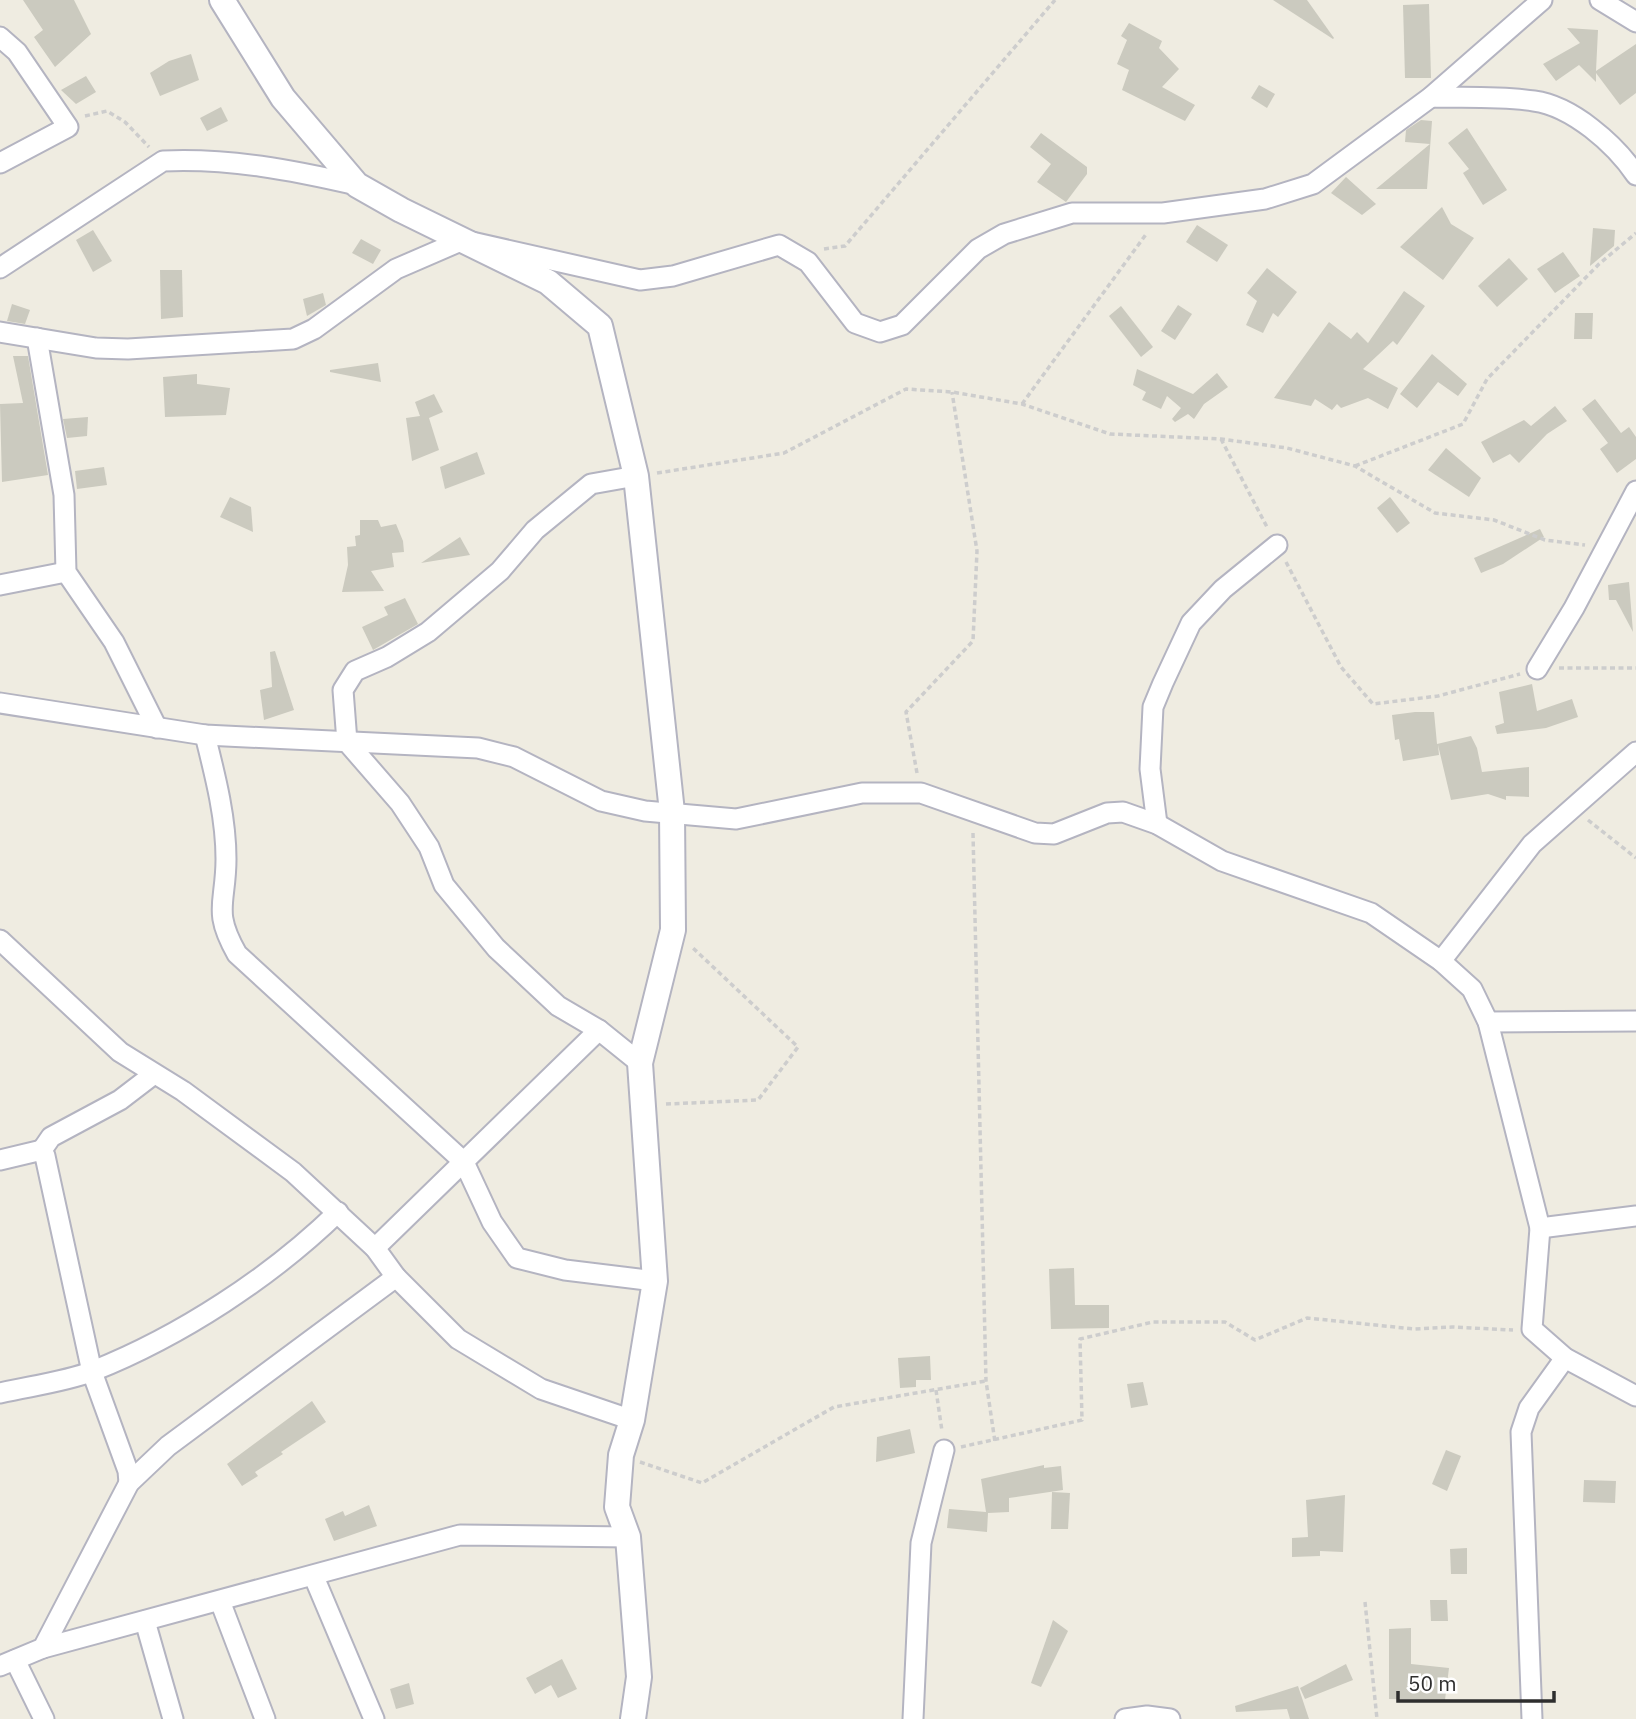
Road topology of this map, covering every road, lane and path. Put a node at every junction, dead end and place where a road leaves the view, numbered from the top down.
1 (222, 0) edge
2 (1055, 0) edge
3 (1542, 0) edge
4 (1600, 0) edge
5 (1636, 22) edge
6 (0, 37) edge
7 (1431, 97) junction
8 (68, 127) junction
9 (163, 162) junction
10 (0, 163) edge
11 (1636, 175) edge
12 (357, 185) junction
13 (1163, 214) junction
14 (1636, 233) edge
15 (463, 240) junction
16 (791, 253) junction
17 (0, 268) edge
18 (0, 332) edge
19 (37, 338) junction
20 (952, 392) junction
21 (1022, 404) junction
22 (1221, 439) junction
23 (1355, 466) junction
24 (636, 476) junction
25 (1636, 491) edge
26 (1276, 545) junction
27 (1604, 547) junction
28 (66, 572) junction
29 (0, 584) edge
30 (1636, 668) edge
31 (1537, 669) junction
32 (0, 704) edge
33 (158, 727) junction
34 (205, 735) junction
35 (347, 743) junction
36 (1636, 752) edge
37 (921, 793) junction
38 (1572, 808) junction
39 (972, 810) junction
40 (672, 812) junction
41 (1157, 824) junction
42 (1636, 858) edge
43 (673, 930) junction
44 (0, 940) edge
45 (1441, 961) junction
46 (1636, 1021) edge
47 (1488, 1022) junction
48 (599, 1030) junction
49 (640, 1063) junction
50 (154, 1074) junction
51 (643, 1105) junction
52 (42, 1150) junction
53 (0, 1160) edge
54 (464, 1162) junction
55 (338, 1212) junction
56 (1636, 1216) edge
57 (1540, 1228) junction
58 (375, 1248) junction
59 (396, 1277) junction
60 (654, 1281) junction
61 (1532, 1329) junction
62 (1565, 1358) junction
63 (92, 1371) junction
64 (986, 1381) junction
65 (936, 1390) junction
66 (0, 1392) edge
67 (1636, 1396) edge
68 (632, 1420) junction
69 (995, 1442) junction
70 (944, 1450) junction
71 (621, 1455) junction
72 (129, 1483) junction
73 (628, 1537) junction
74 (314, 1577) junction
75 (220, 1601) junction
76 (1365, 1602) dead end
77 (145, 1621) junction
78 (43, 1648) junction
79 (7, 1663) edge
80 (44, 1719) edge
81 (173, 1719) edge
82 (265, 1719) edge
83 (374, 1719) edge
84 (633, 1719) edge
85 (913, 1719) edge
86 (1125, 1719) edge
87 (1170, 1719) edge
88 (1377, 1719) edge
89 (1532, 1719) edge

1 - 12 street
2 - 16 path
3 - 7 street
4 - 5 street
6 - 8 street
7 - 11 street
7 - 13 street
8 - 9 path
8 - 10 street
9 - 12 street
9 - 17 street
12 - 15 street
13 - 16 street
13 - 21 path
14 - 23 path
15 - 16 street
15 - 19 street
15 - 24 street
18 - 19 street
19 - 28 street
20 - 21 path
20 - 24 path
20 - 37 path
21 - 22 path
22 - 23 path
22 - 26 path
23 - 27 path
24 - 35 street
24 - 40 street
25 - 27 street
26 - 31 path
26 - 41 street
27 - 31 street
28 - 29 street
28 - 33 street
30 - 31 path
32 - 33 street
33 - 34 street
34 - 35 street
34 - 54 street
35 - 40 street
35 - 48 street
36 - 38 street
37 - 39 street
37 - 40 street
38 - 42 path
38 - 45 street
39 - 41 street
39 - 64 path
40 - 43 street
41 - 45 street
43 - 49 street
43 - 51 path
44 - 50 street
45 - 47 street
46 - 47 street
47 - 57 street
48 - 49 street
48 - 54 street
49 - 51 street
50 - 52 street
50 - 55 street
51 - 60 street
52 - 53 street
52 - 63 street
54 - 58 street
54 - 60 street
55 - 58 street
55 - 63 street
56 - 57 street
57 - 61 street
58 - 59 street
59 - 68 street
59 - 72 street
60 - 68 street
61 - 62 street
61 - 69 path
62 - 67 street
62 - 89 street
63 - 66 street
63 - 72 street
64 - 65 path
64 - 69 path
65 - 70 path
65 - 71 path
68 - 71 street
69 - 70 path
70 - 85 street
71 - 73 street
72 - 78 street
73 - 74 street
73 - 84 street
74 - 75 street
74 - 83 street
75 - 77 street
75 - 82 street
76 - 88 path
77 - 78 street
77 - 81 street
78 - 79 street
79 - 80 street
86 - 87 street

